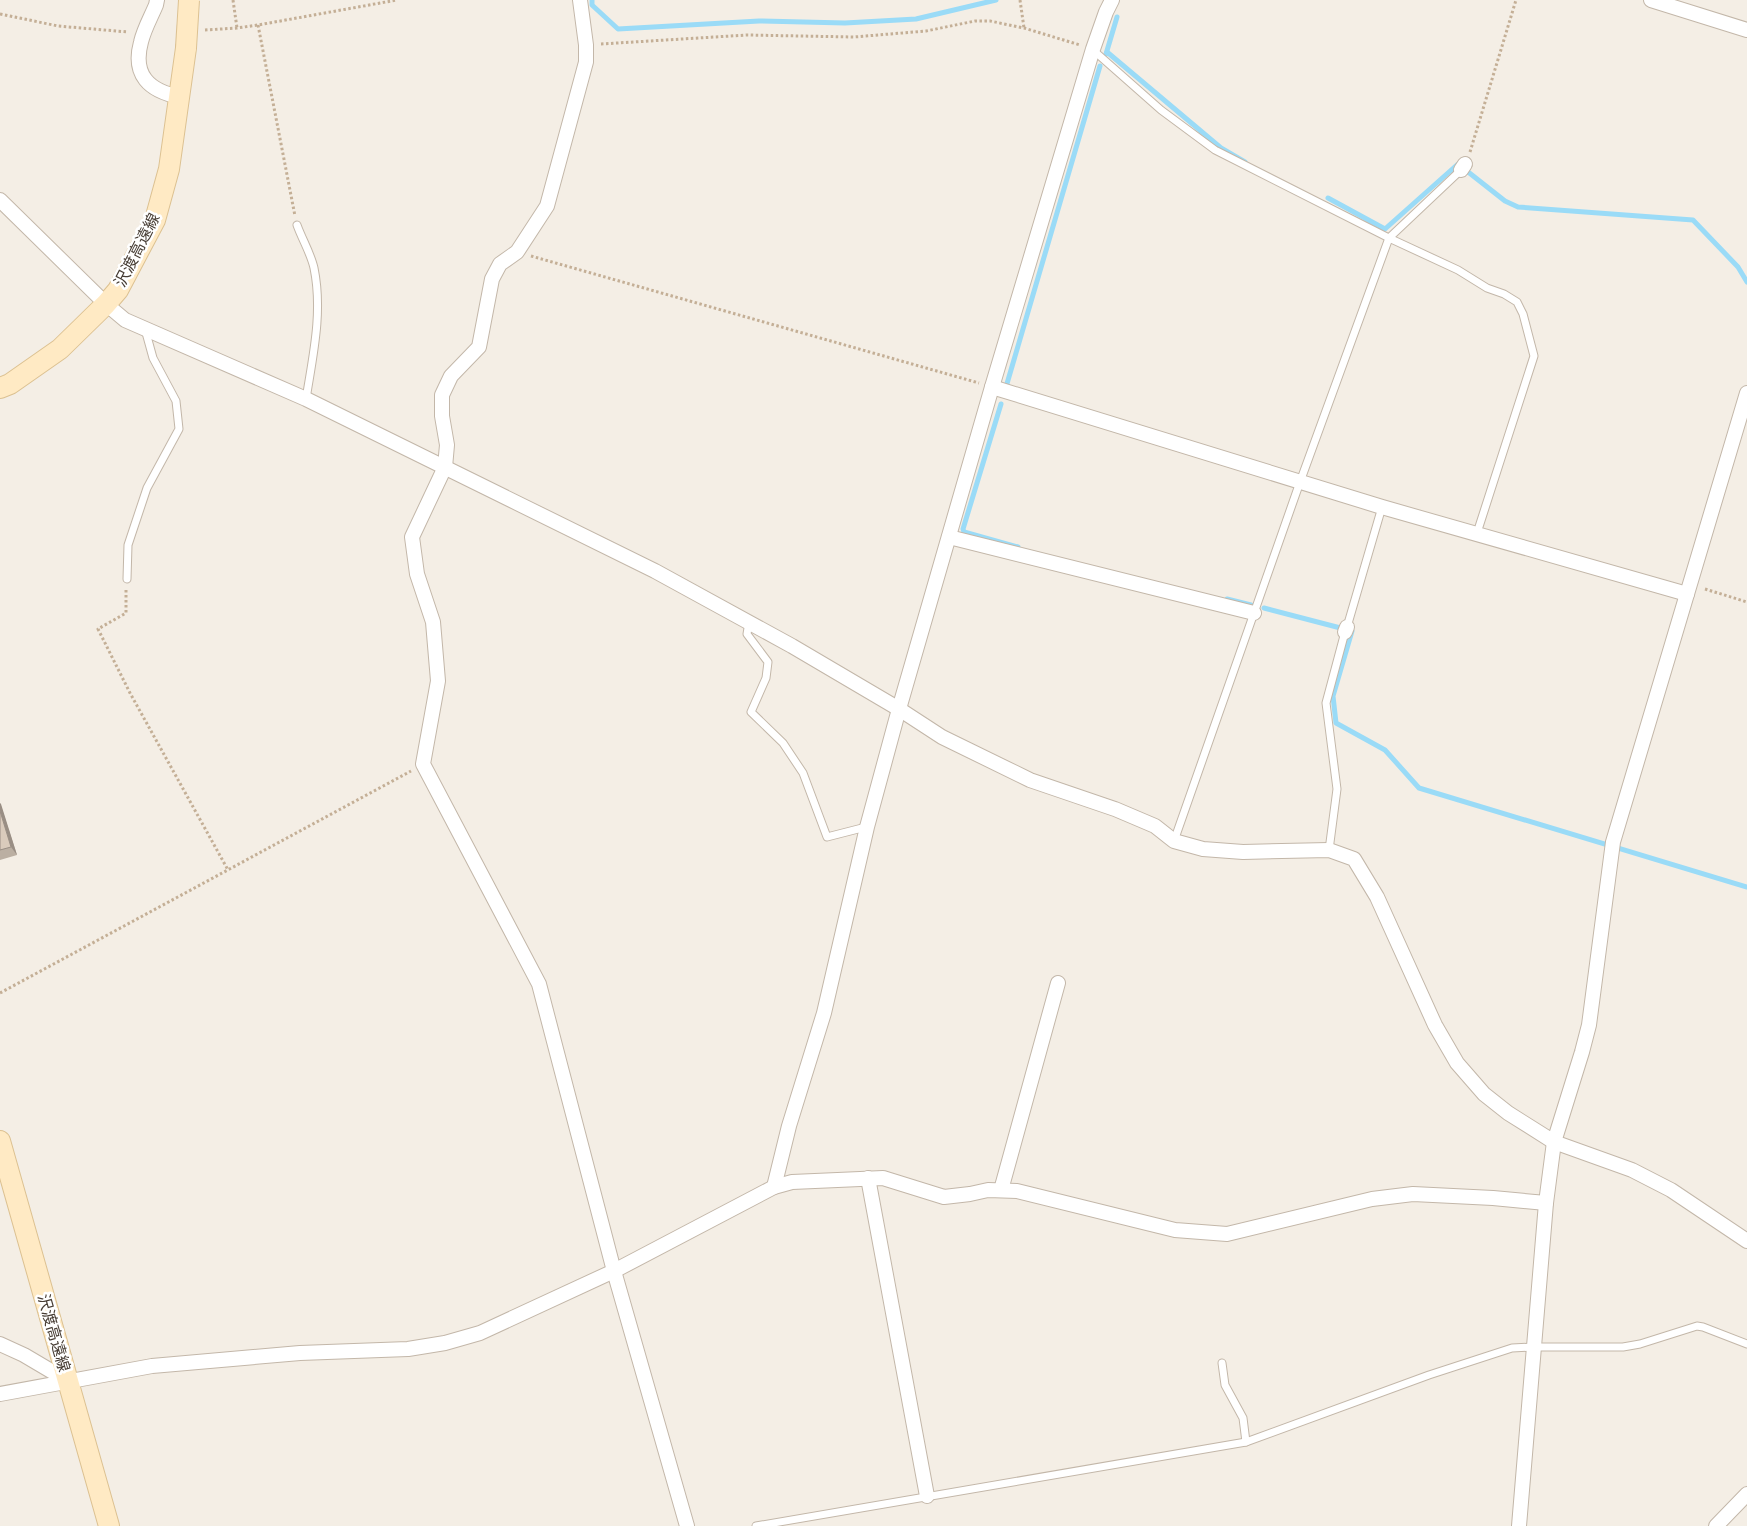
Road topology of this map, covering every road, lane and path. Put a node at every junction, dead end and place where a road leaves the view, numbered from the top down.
1 (157, 0) edge
2 (189, 0) edge
3 (233, 0) edge
4 (397, 0) edge
5 (580, 0) edge
6 (1020, 0) edge
7 (1112, 0) edge
8 (1516, 0) edge
9 (1651, 0) edge
10 (0, 14) edge
11 (258, 25) junction
12 (237, 28) junction
13 (1024, 28) junction
14 (199, 30) dead end
15 (1747, 30) edge
16 (136, 33) dead end
17 (586, 45) junction
18 (1093, 49) junction
19 (180, 97) junction
20 (1463, 167) joint
21 (0, 200) edge
22 (297, 225) joint
23 (1389, 238) junction
24 (517, 252) junction
25 (106, 304) junction
26 (145, 329) junction
27 (992, 387) junction
28 (0, 388) edge
29 (1747, 393) edge
30 (306, 399) junction
31 (445, 467) junction
32 (1300, 482) junction
33 (1382, 507) junction
34 (1477, 533) junction
35 (948, 537) junction
36 (127, 579) joint
37 (1688, 589) junction
38 (1747, 602) edge
39 (1254, 613) junction
40 (749, 622) junction
41 (899, 709) junction
42 (424, 764) junction
43 (867, 827) junction
44 (1174, 841) junction
45 (1329, 850) junction
46 (228, 870) junction
47 (1058, 983) dead end
48 (0, 993) edge
49 (0, 1141) edge
50 (1554, 1142) junction
51 (868, 1178) junction
52 (774, 1187) junction
53 (1001, 1190) junction
54 (1546, 1203) junction
55 (1747, 1241) edge
56 (614, 1271) junction
57 (0, 1344) edge
58 (1747, 1344) edge
59 (1534, 1346) junction
60 (1222, 1363) dead end
61 (68, 1381) junction
62 (0, 1394) edge
63 (1246, 1442) junction
64 (1747, 1494) edge
65 (927, 1496) junction
66 (109, 1526) edge
67 (687, 1526) edge
68 (756, 1526) edge
69 (1519, 1526) edge
70 (1716, 1526) edge

1 - 19 street
2 - 19 main road, 沢渡高遠線, bridge
3 - 12 path
4 - 11 path
5 - 17 street
6 - 13 path
7 - 18 street
8 - 20 path
9 - 15 street
10 - 16 path
11 - 12 path
11 - 22 path
12 - 14 path
13 - 17 path
13 - 18 path
17 - 24 street
18 - 23 lane
18 - 27 street
19 - 25 main road, 沢渡高遠線
20 - 23 lane
21 - 25 street
22 - 30 lane
23 - 32 lane
23 - 34 lane
24 - 27 path
24 - 31 street
25 - 26 street
25 - 28 main road, 沢渡高遠線
26 - 30 street
26 - 36 lane
27 - 32 street
27 - 35 street
29 - 37 street
30 - 31 street
31 - 40 street
31 - 42 street
32 - 33 street
32 - 39 lane
33 - 34 street
33 - 45 lane
34 - 37 street
35 - 39 street
35 - 41 street
36 - 46 path
37 - 38 path
37 - 50 street
39 - 44 lane
40 - 41 street
40 - 43 lane
41 - 43 street
41 - 44 street
42 - 46 path
42 - 56 street
43 - 52 street
44 - 45 street
45 - 50 street
46 - 48 path
47 - 53 street
49 - 61 main road, 沢渡高遠線
50 - 54 street
50 - 55 street
51 - 52 street
51 - 53 street
51 - 65 street
52 - 56 street
53 - 54 street
54 - 59 street
56 - 61 street
56 - 67 street
57 - 61 street
58 - 59 lane
59 - 63 lane
59 - 69 street
60 - 63 lane
61 - 62 street
61 - 66 main road, 沢渡高遠線
63 - 65 lane
64 - 70 street
65 - 68 lane

